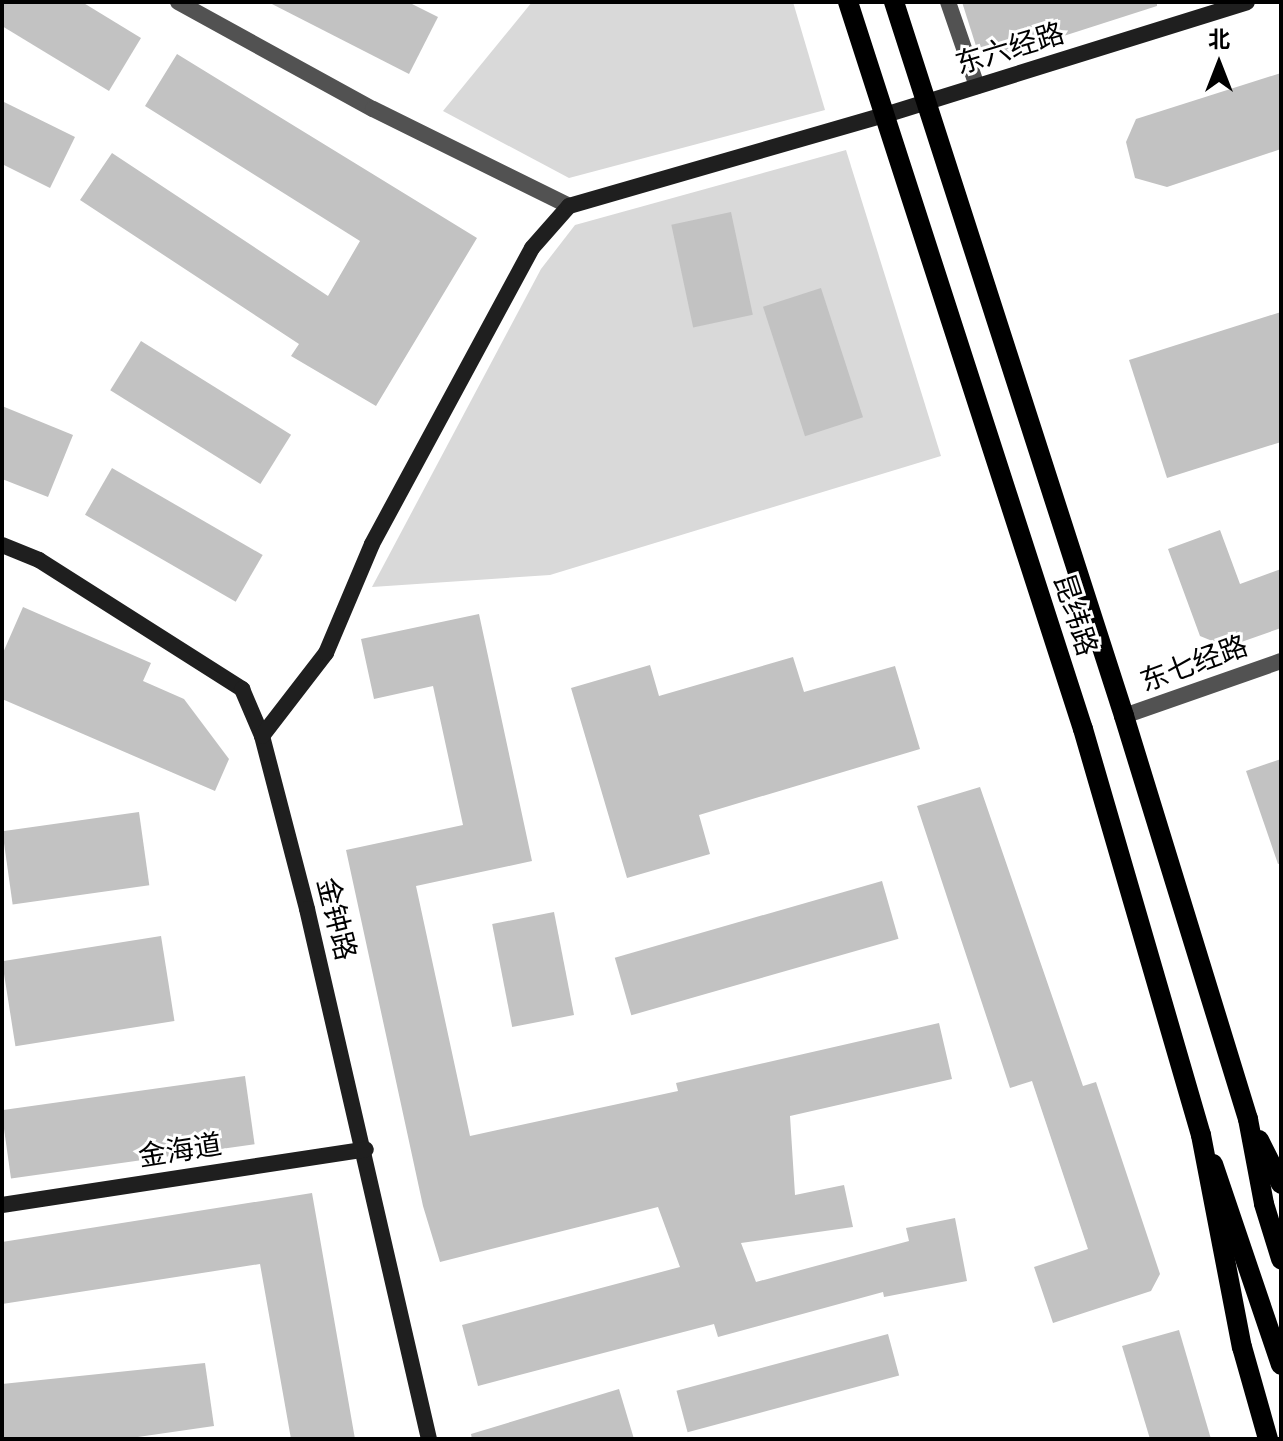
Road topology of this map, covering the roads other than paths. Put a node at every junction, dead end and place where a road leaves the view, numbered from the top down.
1 (178, 2) edge
2 (848, 2) edge
3 (894, 2) edge
4 (948, 2) edge
5 (1247, 2) edge
6 (977, 86) junction
7 (927, 102) junction
8 (885, 115) junction
9 (569, 206) junction
10 (2, 545) edge
11 (1281, 661) edge
12 (1124, 716) junction
13 (262, 736) junction
14 (1248, 1119) junction
15 (1201, 1135) junction
16 (366, 1149) junction
17 (1281, 1184) edge
18 (2, 1205) edge
19 (1281, 1259) edge
20 (1281, 1365) edge
21 (429, 1439) edge
22 (1268, 1439) edge

1 - 9 street
2 - 8 main road, 昆纬路
3 - 7 main road, 昆纬路
4 - 6 street
5 - 6 street, 东六经路
6 - 7 street, 东六经路
7 - 8 street, 东六经路
7 - 12 main road, 昆纬路
8 - 9 street, 东六经路
8 - 15 main road, 昆纬路
9 - 13 street
10 - 13 street, 金钟路
11 - 12 street, 东七经路
12 - 14 main road, 昆纬路
13 - 16 street, 金钟路
14 - 17 main road
14 - 19 main road
15 - 20 main road
15 - 22 main road
16 - 18 street, 金海道
16 - 21 street, 金钟路

